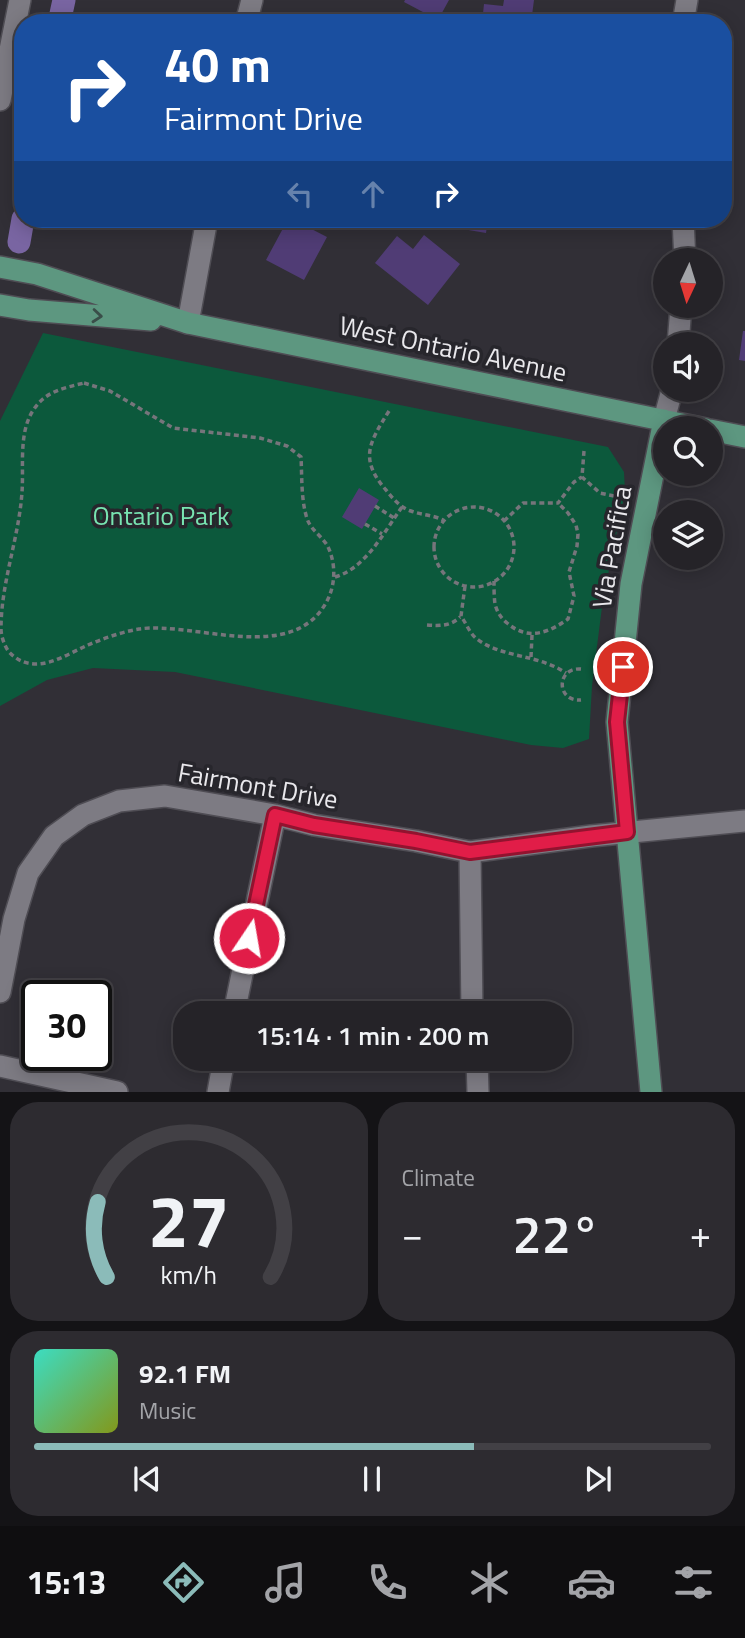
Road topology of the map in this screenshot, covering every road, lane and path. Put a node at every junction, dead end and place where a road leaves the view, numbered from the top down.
1 (14, 30) edge
2 (0, 100) edge
3 (205, 228) edge
4 (683, 228) edge
5 (684, 248) edge
6 (0, 267) edge
7 (0, 305) edge
8 (188, 323) junction
9 (389, 411) dead end
10 (653, 419) edge
11 (723, 432) edge
12 (745, 436) edge
13 (584, 451) dead end
14 (653, 475) edge
15 (582, 477) junction
16 (614, 496) dead end
17 (558, 503) junction
18 (375, 506) dead end
19 (402, 507) junction
20 (394, 518) junction
21 (443, 520) junction
22 (505, 521) junction
23 (365, 524) dead end
24 (383, 534) junction
25 (335, 577) junction
26 (494, 581) junction
27 (465, 586) junction
28 (461, 616) junction
29 (427, 625) dead end
30 (532, 635) junction
31 (531, 658) junction
32 (581, 669) dead end
33 (566, 673) junction
34 (581, 700) dead end
35 (275, 815) junction
36 (745, 821) edge
37 (627, 832) junction
38 (470, 852) junction
39 (0, 992) edge
40 (236, 1001) edge
41 (472, 1001) edge
42 (0, 1066) edge
43 (222, 1071) edge
44 (477, 1071) edge
45 (117, 1092) edge
46 (218, 1092) edge
47 (478, 1092) edge
48 (651, 1092) edge

1 - 2 street
3 - 8 street
4 - 5 street
6 - 8 main road, West Ontario Avenue
7 -> 8 main road, West Ontario Avenue
8 - 10 main road, West Ontario Avenue
9 - 19 path
11 - 12 main road, West Ontario Avenue
13 - 15 path
14 - 37 main road, Via Pacifica
15 - 16 path
15 - 17 path
17 - 22 path
17 - 30 path
18 - 20 path
19 - 20 path
19 - 21 path
20 - 24 path
21 - 22 path
21 - 27 path
22 - 26 path
23 - 24 path
24 - 25 path
25 - 25 path
26 - 27 path
26 - 30 path
27 - 28 path
28 - 29 path
28 - 31 path
30 - 31 path
31 - 33 path
32 - 33 path
33 - 34 path
35 - 38 street, Fairmont Drive
35 - 39 street, Fairmont Drive
35 - 40 street
36 - 37 street, Fairmont Drive
37 - 38 street, Fairmont Drive
37 - 48 main road, Via Pacifica
38 - 41 street
42 - 45 street
43 - 46 street
44 - 47 street

